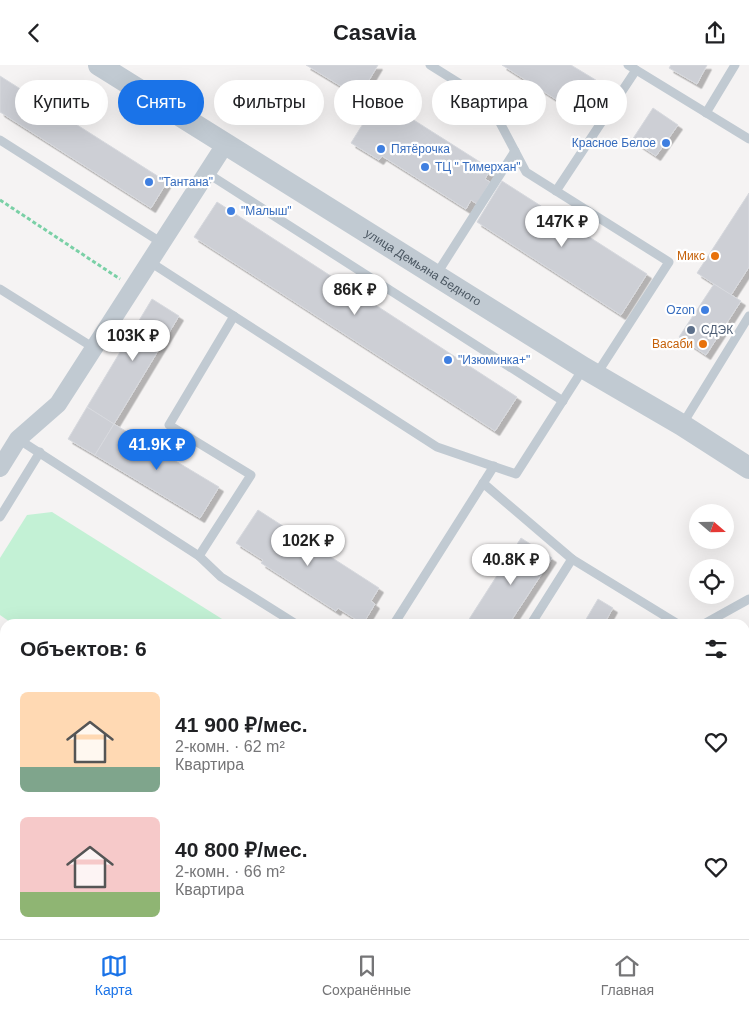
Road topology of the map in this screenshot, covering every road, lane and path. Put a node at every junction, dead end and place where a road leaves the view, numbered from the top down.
1 (99, 65) edge
2 (430, 65) edge
3 (736, 65) edge
4 (632, 67) edge
5 (706, 113) junction
6 (749, 139) edge
7 (0, 140) edge
8 (226, 143) junction
9 (515, 151) junction
10 (207, 173) junction
11 (556, 191) junction
12 (0, 200) edge
13 (162, 243) junction
14 (150, 262) junction
15 (436, 275) junction
16 (134, 287) junction
17 (0, 289) edge
18 (234, 316) junction
19 (749, 316) edge
20 (94, 348) junction
21 (590, 371) junction
22 (562, 401) junction
23 (682, 425) junction
24 (18, 439) junction
25 (40, 452) junction
26 (494, 465) junction
27 (0, 468) edge
28 (749, 469) edge
29 (483, 483) junction
30 (0, 517) edge
31 (199, 556) junction
32 (572, 559) junction
33 (749, 599) edge
34 (288, 619) edge
35 (397, 619) edge
36 (534, 619) edge
37 (670, 619) edge
38 (713, 619) edge

1 - 8 street, улица Демьяна Бедного
2 - 9 lane
3 - 5 lane
4 - 5 lane
4 - 11 lane
5 - 6 lane
7 - 13 lane
8 - 10 street
8 - 15 street, улица Демьяна Бедного
9 - 11 lane
9 - 15 lane
10 - 13 street
10 - 22 lane
11 - 21 lane
12 - 16 path
13 - 14 street
14 - 16 street
14 - 18 lane
15 - 21 street, улица Демьяна Бедного
16 - 20 street
17 - 20 lane
18 - 26 lane
18 - 31 lane
19 - 23 lane
20 - 24 street
21 - 22 lane
21 - 23 street, улица Демьяна Бедного
22 - 26 lane
23 - 28 street, улица Демьяна Бедного
24 - 25 lane
24 - 27 street
25 - 30 lane
25 - 31 lane
26 - 29 lane
29 - 32 lane
29 - 35 lane
31 - 34 lane
32 - 36 lane
32 - 37 lane
33 - 38 lane

